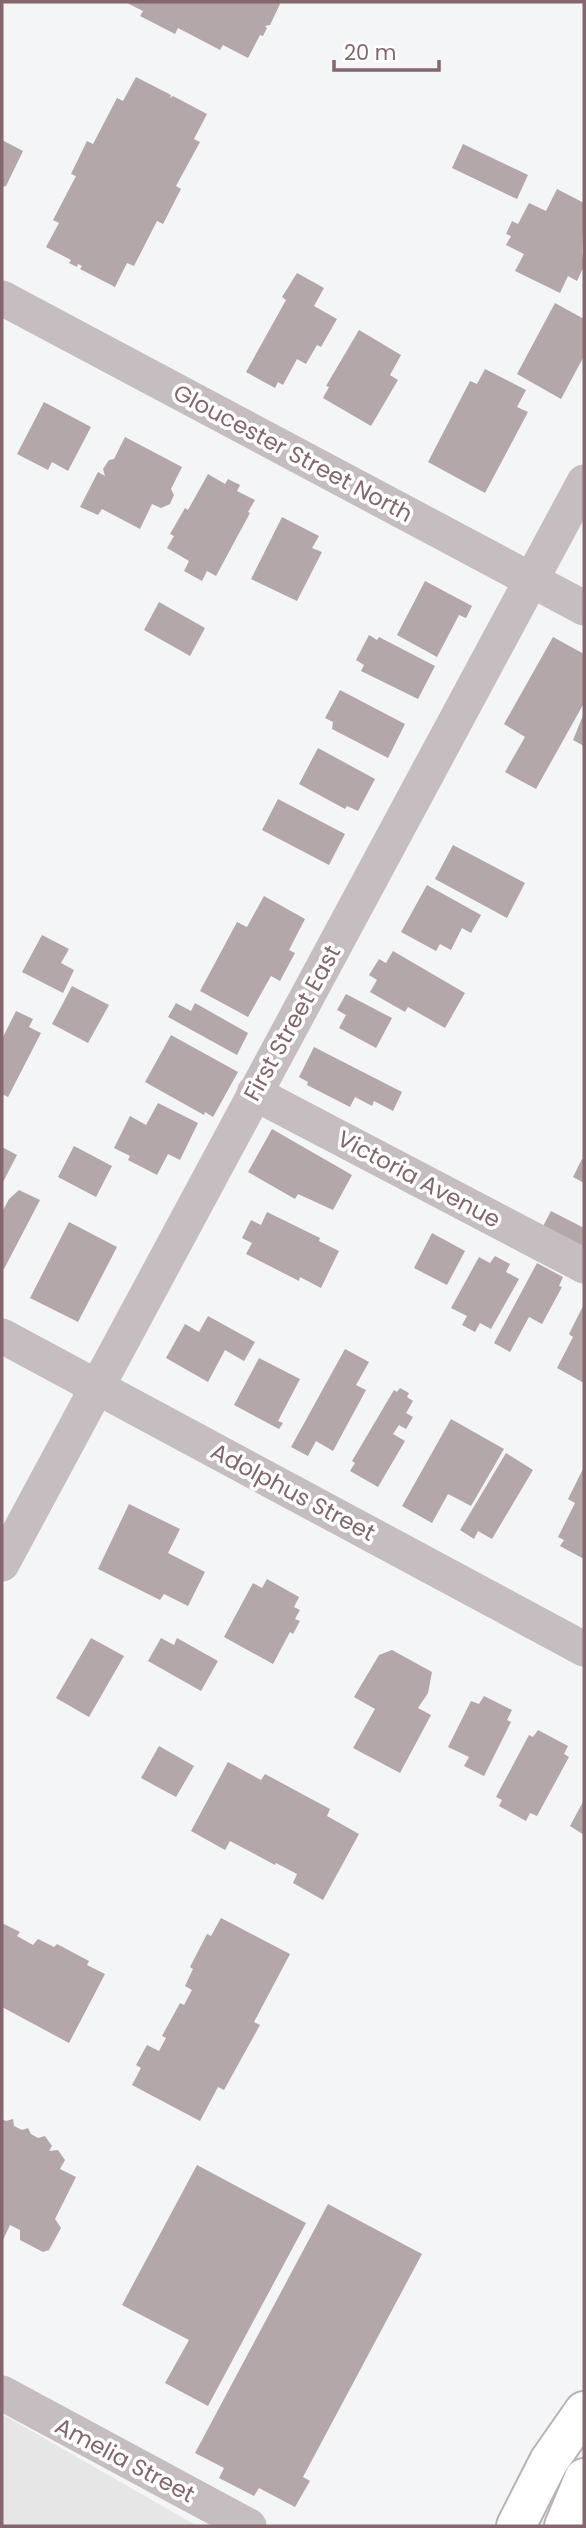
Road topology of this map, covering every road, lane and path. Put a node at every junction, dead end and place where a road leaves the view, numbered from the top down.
1 (2, 298) edge
2 (584, 482) edge
3 (533, 580) junction
4 (584, 607) edge
5 (254, 1093) junction
6 (584, 1266) edge
7 (2, 1336) edge
8 (97, 1387) junction
9 (2, 1564) edge
10 (584, 1649) edge
11 (2, 2393) edge
12 (584, 2411) edge
13 (584, 2477) edge
14 (249, 2526) edge
15 (516, 2526) edge
16 (564, 2526) edge

1 - 3 street, Gloucester Street North
2 - 3 street, First Street East
3 - 4 street, Gloucester Street North
3 - 5 street, First Street East
5 - 6 street, Victoria Avenue
5 - 8 street, First Street East
7 - 8 street, Adolphus Street
8 - 9 street, First Street East
8 - 10 street, Adolphus Street
11 - 14 street, Amelia Street
12 - 15 main road
13 - 16 main road

